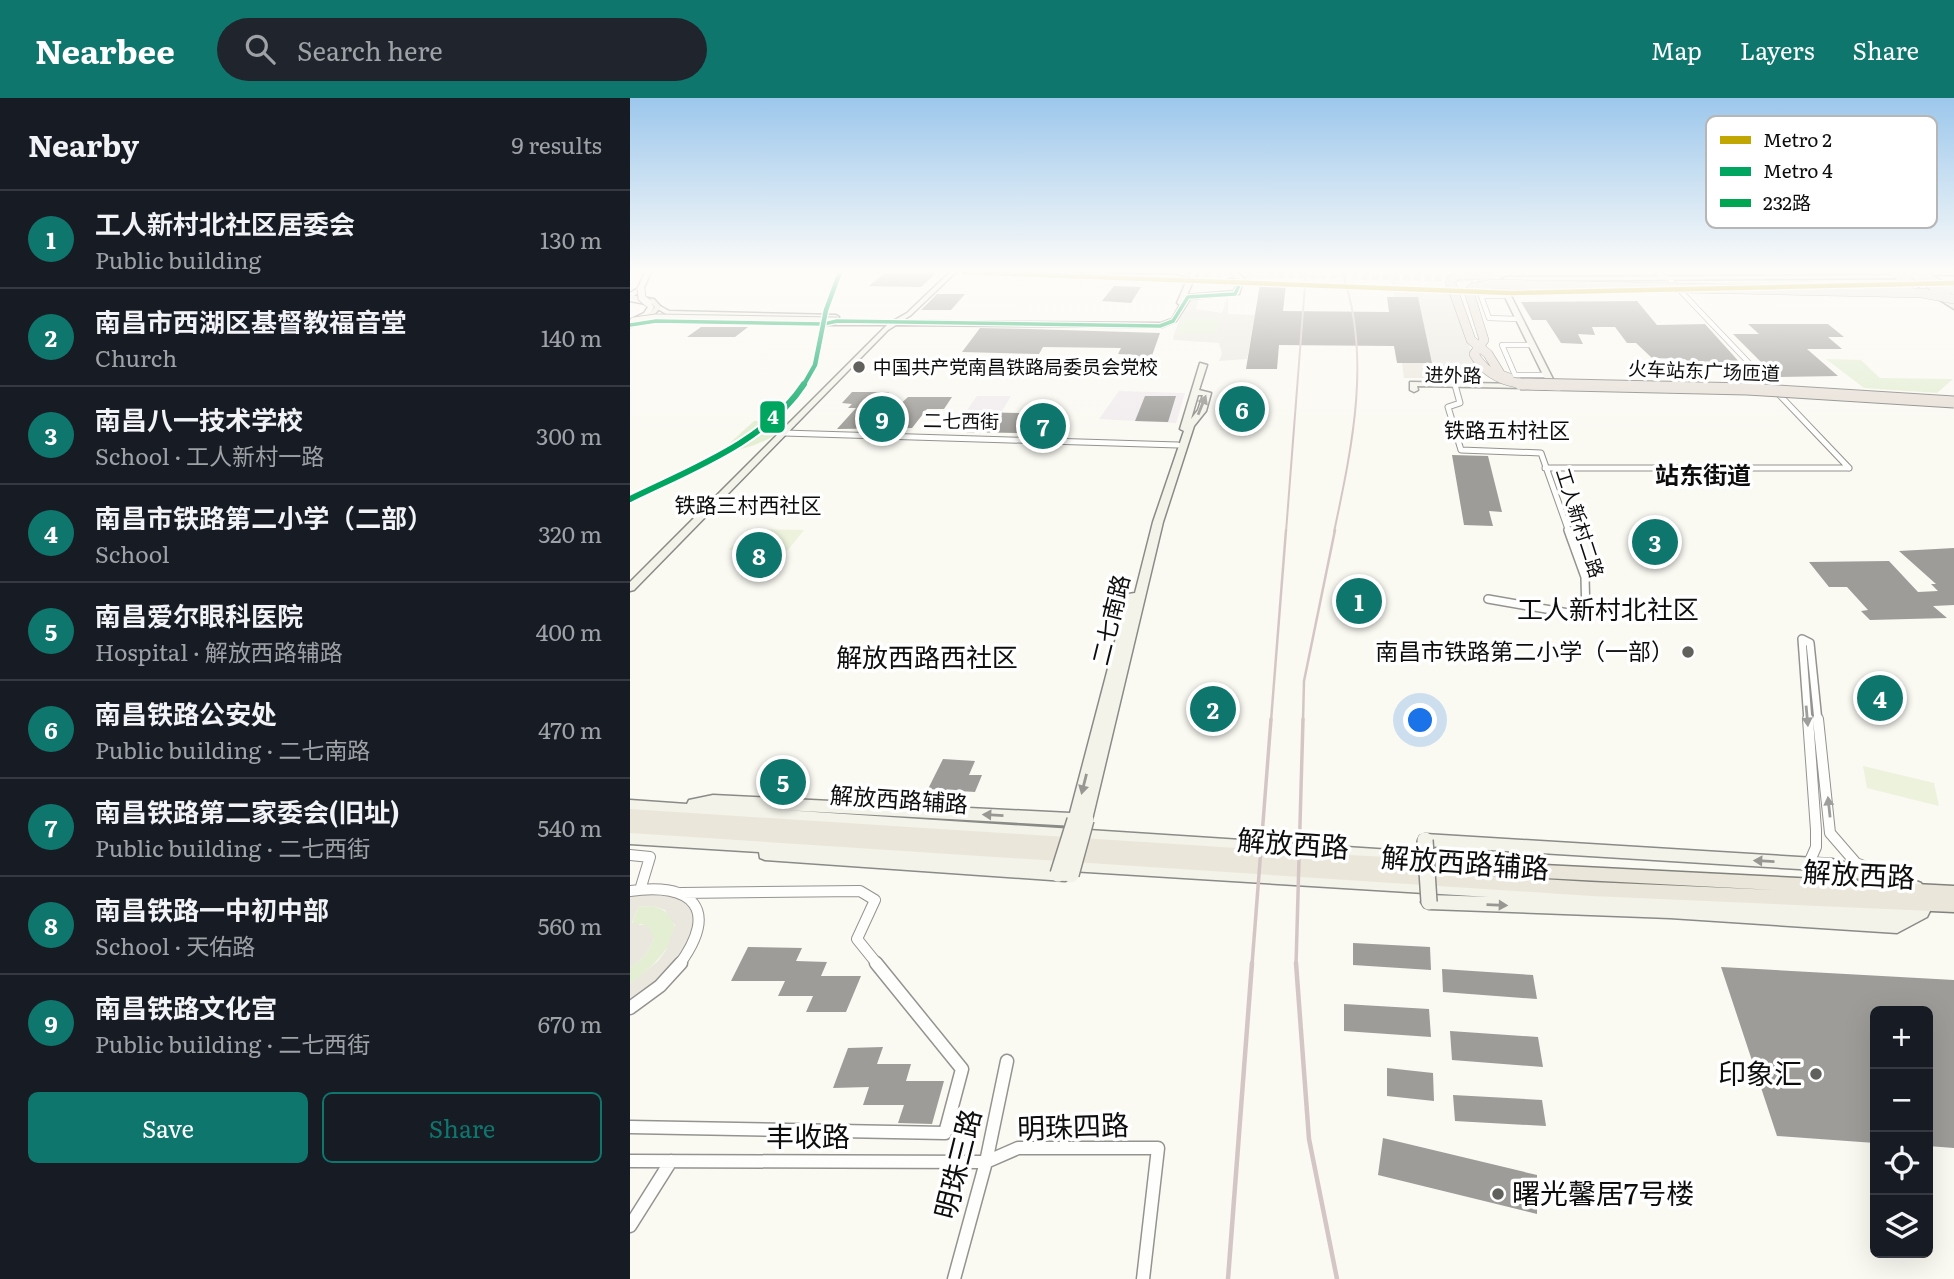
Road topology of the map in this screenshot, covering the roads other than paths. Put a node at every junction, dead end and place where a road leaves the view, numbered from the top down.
1 (889, 327) edge
2 (1466, 327) edge
3 (1480, 327) edge
4 (1522, 327) edge
5 (1717, 327) edge
6 (1530, 345) junction
7 (1479, 347) junction
8 (1203, 365) dead end
9 (1549, 381) junction
10 (1456, 388) joint
11 (1777, 391) junction
12 (1195, 392) junction
13 (1954, 402) edge
14 (784, 433) junction
15 (1178, 445) junction
16 (1545, 468) junction
17 (630, 588) edge
18 (1488, 599) dead end
19 (630, 806) edge
20 (666, 807) junction
21 (630, 815) edge
22 (1080, 820) junction
23 (630, 827) edge
24 (630, 838) edge
25 (655, 839) junction
26 (1426, 840) joint
27 (630, 855) edge
28 (1808, 863) junction
29 (1065, 874) joint
30 (635, 890) edge
31 (1954, 892) edge
32 (681, 893) junction
33 (1931, 898) junction
34 (1429, 902) joint
35 (1954, 905) edge
36 (630, 1009) edge
37 (1007, 1060) dead end
38 (630, 1127) edge
39 (630, 1161) edge
40 (671, 1161) junction
41 (986, 1162) junction
42 (630, 1226) edge
43 (954, 1279) edge
44 (1143, 1279) edge

1 - 14 main road
2 - 7 highway, 火车站东广场匝道, bridge
3 - 7 highway, 火车站东广场匝道, bridge
4 - 6 main road
5 - 11 street
6 - 9 main road
6 - 9 street
7 - 9 highway, 火车站东广场匝道, bridge
7 - 13 highway, 火车站东广场匝道, bridge
8 - 12 main road, 二七南路
9 - 10 main road, 进外路
9 - 11 main road, 进外路
10 - 16 street, 工人新村二路
11 - 13 main road, 进外路
11 - 16 street
12 - 15 main road, 二七南路
22 -> 12 main road, 二七南路
14 - 15 street, 二七西街
14 - 17 main road
15 -> 22 main road, 二七南路
16 - 18 street, 工人新村二路
19 - 20 main road, 解放西路辅路
22 -> 20 main road, 解放西路辅路
20 - 33 main road, 解放西路辅路
21 - 33 main road, 解放西路
22 - 29 main road, 二七南路, bridge
23 - 33 main road, 解放西路
24 - 25 main road, 解放西路辅路
25 - 29 main road, 解放西路辅路
25 - 33 main road, 解放西路辅路
28 -> 26 main road
26 - 34 main road, bridge
27 - 30 street
28 - 33 main road
33 -> 28 street
30 - 32 street
31 - 33 main road, 解放西路
32 - 36 street
32 - 38 street
34 -> 33 main road
33 - 35 main road, 解放西路
37 - 41 street, 明珠三路
39 - 40 street, 丰收路
40 - 41 street, 丰收路
40 - 42 street
41 - 43 street, 明珠三路
41 - 44 street, 明珠四路

